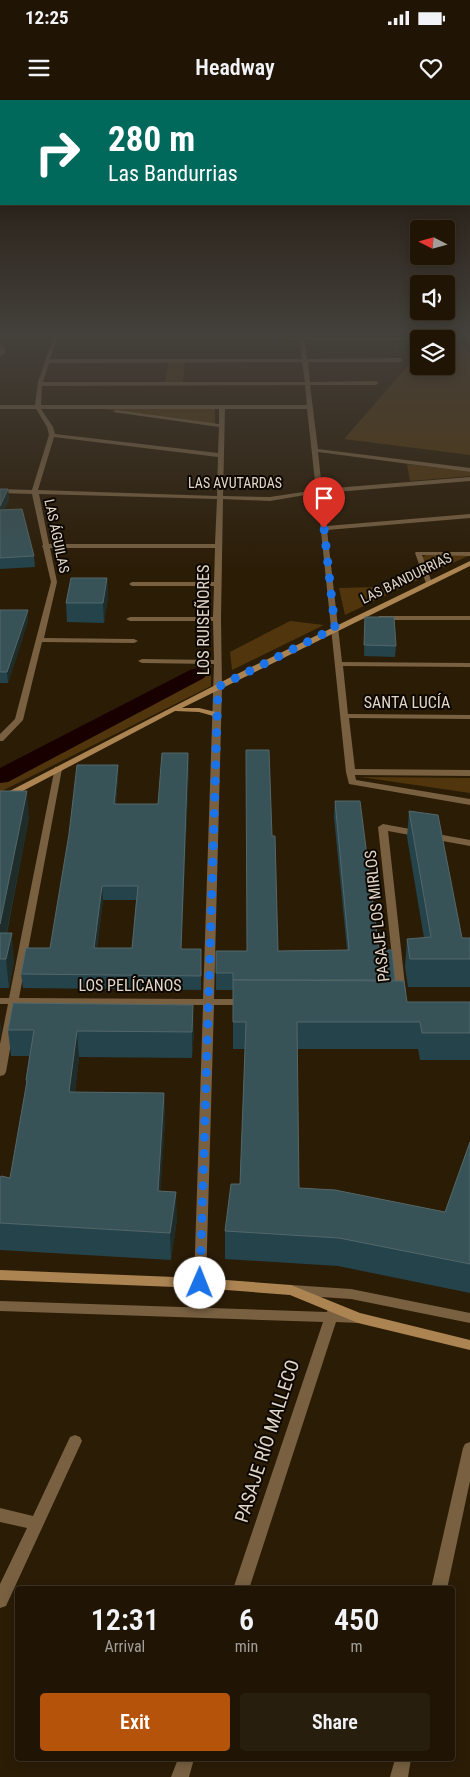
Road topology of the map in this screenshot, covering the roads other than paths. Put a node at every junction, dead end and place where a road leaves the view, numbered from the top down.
1 (42, 413) edge
2 (124, 413) edge
3 (222, 413) edge
4 (311, 413) edge
5 (221, 426) junction
6 (52, 435) junction
7 (315, 450) junction
8 (220, 455) junction
9 (470, 470) edge
10 (470, 479) edge
11 (0, 491) edge
12 (35, 491) junction
13 (320, 491) junction
14 (219, 497) junction
15 (470, 516) edge
16 (324, 528) junction
17 (45, 546) junction
18 (219, 546) junction
19 (470, 554) edge
20 (470, 563) edge
21 (429, 583) junction
22 (132, 584) dead end
23 (218, 584) junction
24 (356, 618) junction
25 (470, 618) edge
26 (130, 619) dead end
27 (217, 619) junction
28 (335, 628) junction
29 (40, 640) junction
30 (134, 641) dead end
31 (142, 661) dead end
32 (217, 662) junction
33 (339, 664) junction
34 (470, 666) edge
35 (218, 687) junction
36 (167, 713) junction
37 (217, 715) junction
38 (344, 716) junction
39 (470, 717) edge
40 (0, 739) edge
41 (58, 769) junction
42 (350, 772) junction
43 (470, 773) edge
44 (0, 800) edge
45 (470, 802) edge
46 (470, 843) edge
47 (0, 1001) edge
48 (13, 1001) junction
49 (208, 1002) junction
50 (257, 1002) edge
51 (402, 1002) edge
52 (0, 1072) edge
53 (0, 1275) edge
54 (200, 1283) junction
55 (291, 1290) junction
56 (0, 1306) edge
57 (333, 1312) junction
58 (470, 1318) edge
59 (470, 1345) edge
60 (75, 1441) dead end
61 (470, 1448) edge
62 (0, 1515) edge
63 (36, 1523) junction
64 (242, 1586) edge
65 (440, 1586) edge
66 (0, 1601) edge
67 (185, 1761) edge
68 (403, 1761) edge
69 (180, 1777) edge
70 (399, 1777) edge

1 - 6 street
2 - 5 street
3 - 5 street, LOS RUISEÑORES
4 - 7 street
5 - 8 street, LOS RUISEÑORES
6 - 8 street
6 - 12 street, LAS ÁGUILAS
7 - 9 street
7 - 13 street
8 - 14 street, LOS RUISEÑORES
10 - 13 street, LAS AVUTARDAS
11 - 12 street, LAS AVUTARDAS
12 - 14 street, LAS AVUTARDAS
12 - 17 street, LAS ÁGUILAS
13 - 14 street, LAS AVUTARDAS
13 - 16 street
14 - 18 street, LOS RUISEÑORES
15 - 16 street
16 - 28 street
17 - 18 street
17 - 29 street, LAS ÁGUILAS
18 - 23 street, LOS RUISEÑORES
19 - 21 street
20 - 21 street, LAS BANDURRIAS
21 - 24 street, LAS BANDURRIAS
22 - 23 street
23 - 27 street, LOS RUISEÑORES
24 - 25 street
24 - 28 street, LAS BANDURRIAS
26 - 27 street
27 - 32 street, LOS RUISEÑORES
28 - 33 street
28 - 35 street, LAS BANDURRIAS
29 - 30 street
29 - 40 street, LAS ÁGUILAS
31 - 32 street
32 - 35 street, LOS RUISEÑORES
33 - 34 street
33 - 38 street
35 - 36 street, LAS BANDURRIAS
35 - 37 street, LOS RUISEÑORES
36 - 37 street, LAS BANDURRIAS
36 - 41 street, LAS BANDURRIAS
37 - 49 street, LOS RUISEÑORES
38 - 39 street, SANTA LUCÍA
38 - 42 street
41 - 44 street, LAS BANDURRIAS
41 - 48 street
42 - 43 street
42 - 45 street
46 - 51 street, PASAJE LOS MIRLOS
47 - 48 street, LOS PELÍCANOS
48 - 49 street, LOS PELÍCANOS
48 - 52 street
49 - 50 street, LOS PELÍCANOS
49 - 54 street, LOS RUISEÑORES
53 - 54 street
54 - 55 street
55 - 57 street
55 - 58 street
56 - 57 street
57 - 59 street
57 - 64 street, PASAJE RÍO MALLECO
60 - 63 street
61 - 65 street
62 - 63 street
63 - 66 street
67 - 69 street
68 - 70 street

